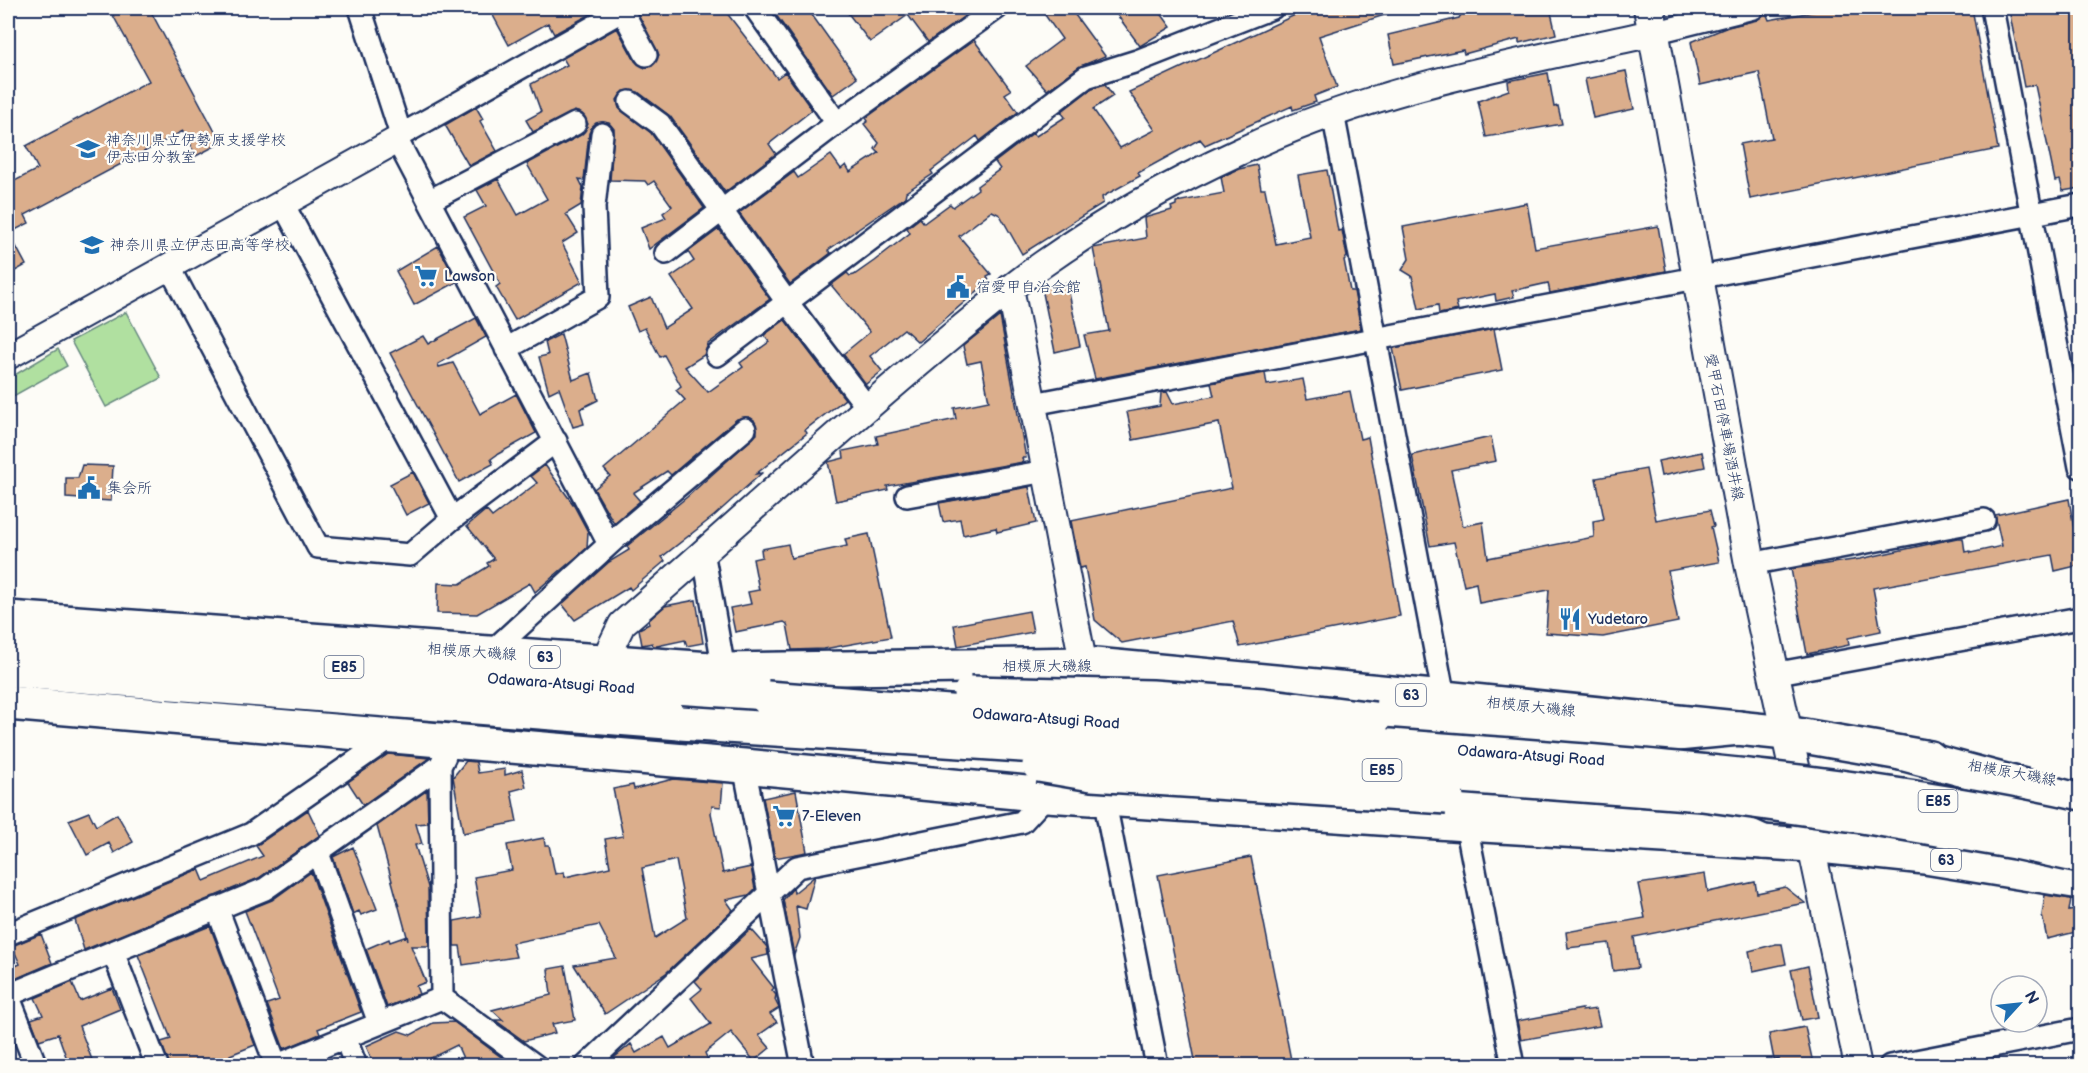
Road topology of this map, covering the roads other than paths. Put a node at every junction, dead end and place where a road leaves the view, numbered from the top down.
1 (360, 8) edge
2 (755, 8) edge
3 (997, 8) edge
4 (1272, 8) edge
5 (1753, 8) edge
6 (1992, 8) edge
7 (625, 9) edge
8 (1651, 20) edge
9 (646, 55) dead end
10 (630, 102) dead end
11 (1333, 113) junction
12 (837, 123) junction
13 (575, 124) dead end
14 (602, 134) dead end
15 (399, 138) junction
16 (429, 201) junction
17 (283, 204) junction
18 (2080, 205) edge
19 (722, 211) junction
20 (2032, 214) junction
21 (666, 253) dead end
22 (169, 266) junction
23 (1697, 279) junction
24 (1010, 288) junction
25 (787, 302) junction
26 (1376, 339) junction
27 (506, 349) junction
28 (717, 355) dead end
29 (8, 356) edge
30 (1033, 404) junction
31 (867, 407) junction
32 (745, 429) dead end
33 (556, 441) junction
34 (2080, 466) edge
35 (1046, 471) junction
36 (907, 496) dead end
37 (452, 519) junction
38 (1972, 527) dead end
39 (609, 544) junction
40 (703, 551) junction
41 (1750, 564) junction
42 (8, 618) edge
43 (2080, 618) edge
44 (8, 640) edge
45 (490, 653) junction
46 (604, 661) junction
47 (1084, 664) junction
48 (8, 670) edge
49 (724, 670) junction
50 (1773, 674) junction
51 (767, 698) junction
52 (1444, 698) junction
53 (8, 702) edge
54 (680, 708) junction
55 (1739, 728) junction
56 (1785, 734) junction
57 (392, 736) junction
58 (918, 739) junction
59 (1901, 753) junction
60 (446, 754) junction
61 (744, 766) junction
62 (2080, 785) edge
63 (1047, 795) junction
64 (1104, 798) junction
65 (2080, 801) edge
66 (1462, 811) junction
67 (2080, 829) edge
68 (1811, 845) junction
69 (318, 853) junction
70 (2080, 856) edge
71 (2080, 882) edge
72 (770, 894) junction
73 (217, 908) junction
74 (8, 934) edge
75 (112, 952) junction
76 (442, 998) junction
77 (379, 1023) junction
78 (2080, 1029) edge
79 (345, 1037) junction
80 (36, 1065) edge
81 (157, 1065) edge
82 (276, 1065) edge
83 (356, 1065) edge
84 (536, 1065) edge
85 (586, 1065) edge
86 (802, 1065) edge
87 (1157, 1065) edge
88 (1513, 1065) edge
89 (1858, 1065) edge
90 (1890, 1065) edge

1 - 15 street
2 - 12 street
3 - 12 street
4 - 25 street
5 - 8 street
6 - 20 street
7 - 9 street
7 - 15 street
8 - 11 street
8 - 23 main road, 愛甲石田停車場酒井線
10 - 19 street
11 - 24 street
11 - 26 street
12 - 19 street
13 - 16 street
14 - 27 street
15 - 16 street
15 - 17 street
16 - 27 street
17 - 22 street
17 - 37 street
18 - 20 street
19 - 21 street
19 - 25 street
20 - 23 street
20 - 34 street
22 - 29 street
22 - 37 street
23 - 26 street
23 - 41 main road, 愛甲石田停車場酒井線
24 - 30 street
24 - 31 street
25 - 28 street
25 - 31 street
26 - 30 street
26 - 52 street
27 - 33 street
30 - 35 street
31 - 40 street
32 - 39 street
33 - 37 street
33 - 39 street
35 - 36 street
35 - 47 street
38 - 41 street
39 - 45 street
40 - 46 street
40 - 49 street
41 - 50 main road, 愛甲石田停車場酒井線
42 - 45 main road, 相模原大磯線 / 63
43 - 50 street
44 - 54 main road, Odawara-Atsugi Road / E85
45 - 46 main road, 相模原大磯線 / 63
46 - 49 main road, 相模原大磯線 / 63
47 - 49 main road, 相模原大磯線 / 63
47 - 52 main road, 相模原大磯線 / 63
47 - 64 street
48 - 54 main road, Odawara-Atsugi Road / E85
50 - 56 main road, 愛甲石田停車場酒井線
51 - 54 main road, Odawara-Atsugi Road / E85
51 - 55 main road, bridge
51 - 67 main road, Odawara-Atsugi Road / E85, bridge
52 - 55 main road, 相模原大磯線 / 63
53 - 57 main road
54 - 58 main road, Odawara-Atsugi Road / E85, bridge
55 - 56 main road, 相模原大磯線 / 63
56 - 59 main road, 相模原大磯線 / 63
56 - 68 main road, 愛甲石田停車場酒井線
57 - 60 main road
57 - 74 street
58 - 66 main road, bridge
58 - 70 main road, Odawara-Atsugi Road / E85, bridge
59 - 62 main road, 相模原大磯線 / 63
59 - 65 main road
60 - 61 main road
60 - 69 street
60 - 76 street
61 - 63 main road
61 - 72 street
63 - 64 main road
63 - 72 street
64 - 66 main road
64 - 87 street
66 - 68 main road, 63
66 - 88 street
68 - 71 main road, 63
68 - 89 street
69 - 73 street
69 - 77 street
72 - 85 street
72 - 86 street
73 - 75 street
73 - 82 street
75 - 80 street
75 - 81 street
76 - 77 street
76 - 84 street
77 - 79 street
78 - 90 street
79 - 82 street
79 - 83 street

